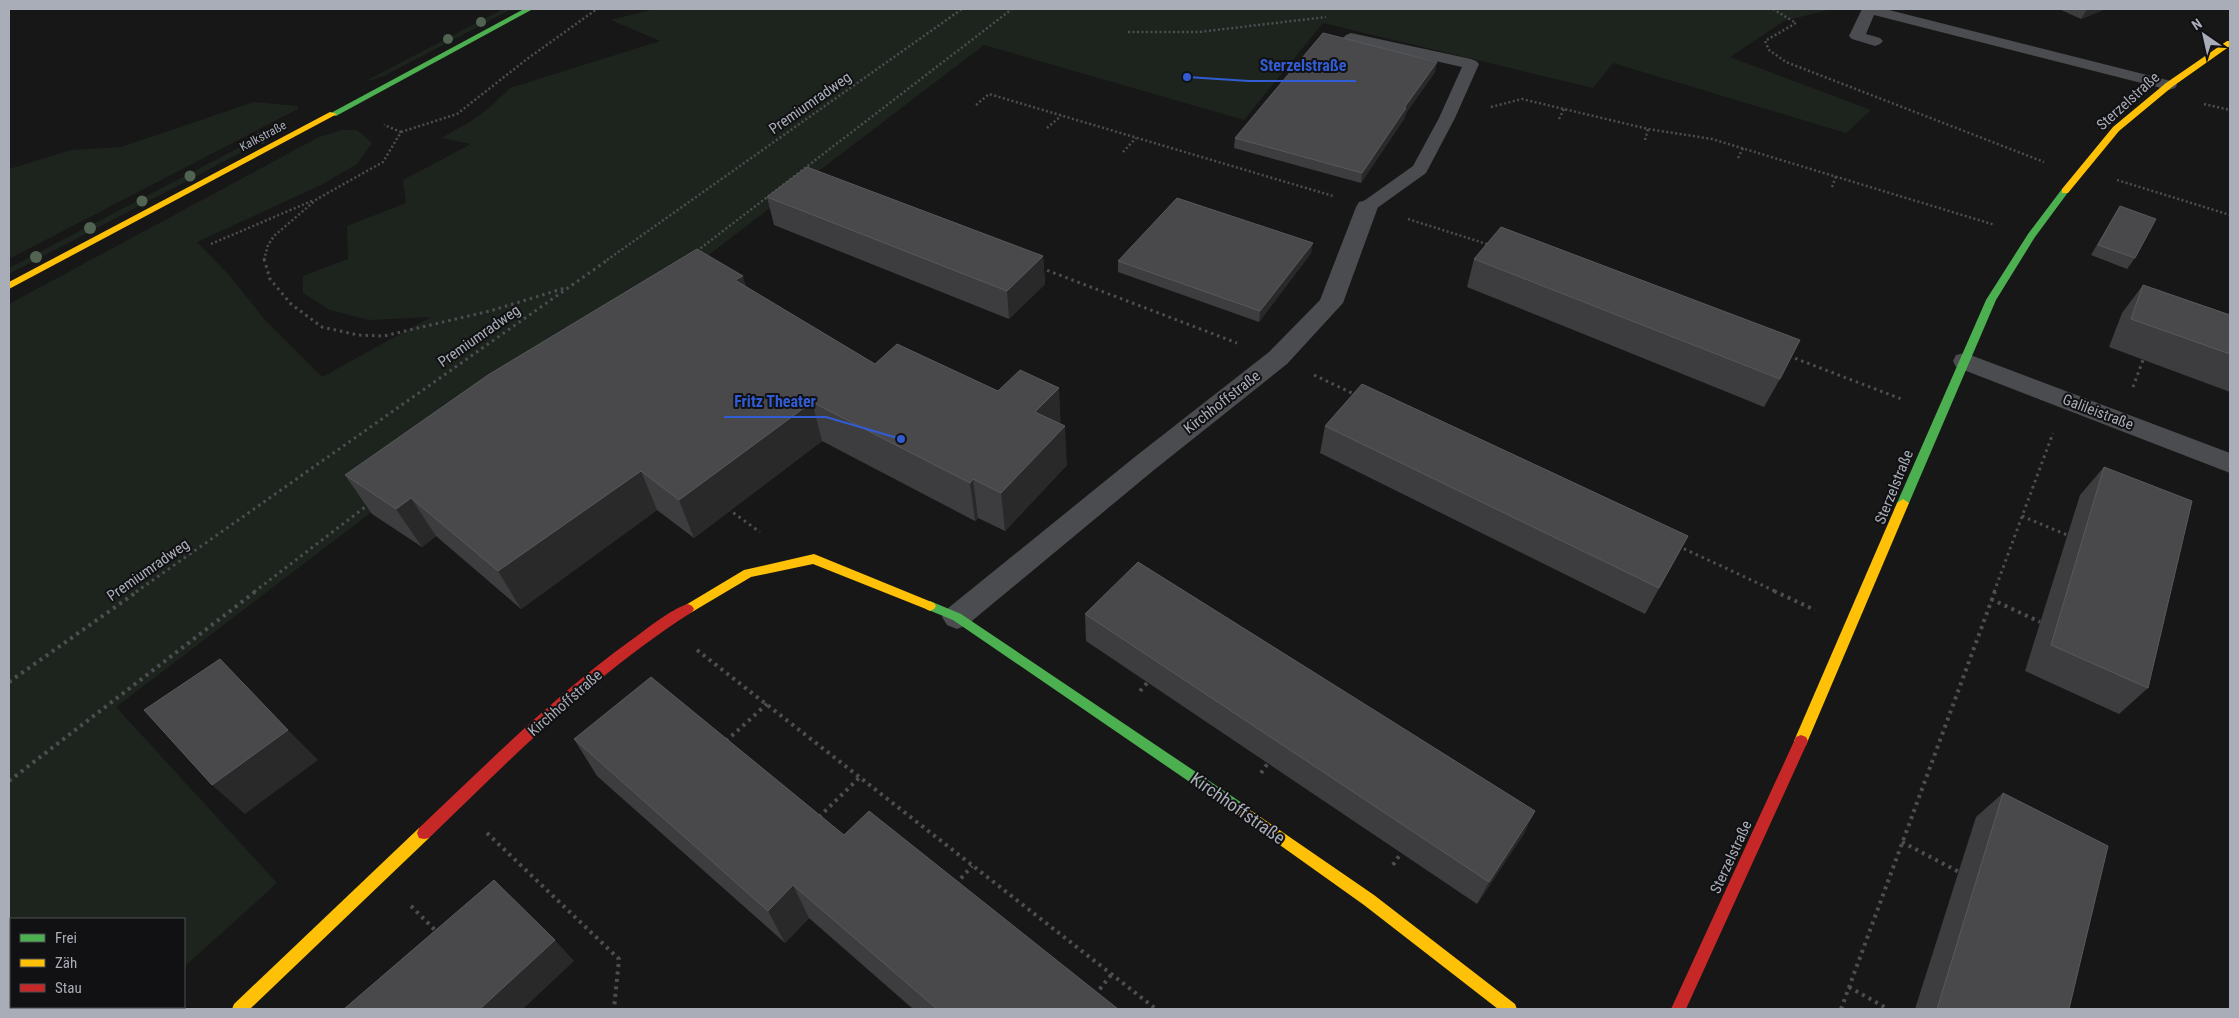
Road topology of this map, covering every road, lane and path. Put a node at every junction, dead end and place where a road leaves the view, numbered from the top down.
1 (529, 9) edge
2 (597, 9) edge
3 (962, 9) edge
4 (1012, 9) edge
5 (1772, 9) edge
6 (1329, 16) dead end
7 (1128, 32) dead end
8 (1351, 38) edge
9 (1875, 41) dead end
10 (2230, 44) edge
11 (2169, 84) junction
12 (976, 105) dead end
13 (346, 108) junction
14 (1564, 109) junction
15 (1061, 116) junction
16 (1447, 118) junction
17 (1559, 120) dead end
18 (1048, 128) dead end
19 (1648, 129) junction
20 (401, 132) junction
21 (1136, 138) junction
22 (1645, 140) dead end
23 (1743, 148) junction
24 (1123, 152) dead end
25 (1738, 158) dead end
26 (2081, 170) junction
27 (1836, 176) junction
28 (1832, 187) dead end
29 (317, 199) junction
30 (1367, 207) junction
31 (2230, 215) edge
32 (2031, 236) junction
33 (211, 244) dead end
34 (1499, 248) edge
35 (692, 255) edge
36 (1032, 265) edge
37 (9, 286) edge
38 (568, 287) junction
39 (1785, 354) edge
40 (1278, 358) junction
41 (1965, 361) junction
42 (1363, 398) edge
43 (2065, 400) junction
44 (1940, 414) junction
45 (2230, 463) edge
46 (371, 502) edge
47 (724, 506) edge
48 (2022, 516) junction
49 (2067, 535) dead end
50 (1677, 545) edge
51 (748, 573) junction
52 (1991, 600) junction
53 (957, 617) junction
54 (2040, 622) dead end
55 (663, 623) junction
56 (1852, 628) junction
57 (9, 682) edge
58 (767, 704) junction
59 (721, 745) edge
60 (860, 777) junction
61 (9, 781) edge
62 (456, 803) junction
63 (814, 822) edge
64 (1902, 842) junction
65 (972, 866) junction
66 (1959, 872) dead end
67 (949, 891) edge
68 (412, 907) dead end
69 (439, 935) edge
70 (1112, 974) junction
71 (1849, 987) junction
72 (1089, 1002) edge
73 (239, 1009) edge
74 (614, 1009) edge
75 (1156, 1009) edge
76 (1510, 1009) edge
77 (1678, 1009) edge
78 (1841, 1009) edge
79 (1888, 1009) edge

1 - 13 street, Kalkstraße
2 - 20 path
3 - 38 path, Premiumradweg
4 - 35 path
5 - 26 path
6 - 7 path
8 - 16 lane
9 - 11 lane
10 - 11 street, Sterzelstraße
11 - 26 street, Sterzelstraße
12 - 15 path
13 - 20 path
13 - 37 street, Kalkstraße
14 - 16 path
14 - 17 path
14 - 19 path
15 - 18 path
15 - 21 path
16 - 30 lane
19 - 22 path
19 - 23 path
20 - 29 path
21 - 24 path
21 - 30 path
23 - 25 path
23 - 27 path
26 - 31 path
26 - 32 street, Sterzelstraße
27 - 28 path
27 - 32 path
29 - 33 path
29 - 38 path
30 - 34 path
30 - 40 street, Kirchhoffstraße
32 - 41 street, Sterzelstraße
36 - 40 path
38 - 57 path, Premiumradweg
39 - 44 path
40 - 42 path
40 - 53 street, Kirchhoffstraße
41 - 43 street, Galileistraße
41 - 44 street, Sterzelstraße
43 - 45 street, Galileistraße
43 - 48 path
44 - 56 street, Sterzelstraße
46 - 61 path
47 - 51 path
48 - 49 path
48 - 52 path
50 - 56 path
51 - 53 street, Kirchhoffstraße
51 - 55 street, Kirchhoffstraße
52 - 54 path
52 - 64 path
53 - 76 street, Kirchhoffstraße
55 - 58 path
55 - 62 street, Kirchhoffstraße
56 - 77 street, Sterzelstraße
58 - 59 path
58 - 60 path
60 - 63 path
60 - 65 path
62 - 73 street, Kirchhoffstraße
62 - 74 path
64 - 66 path
64 - 71 path
65 - 67 path
65 - 70 path
68 - 69 path
70 - 72 path
70 - 75 path
71 - 78 path
71 - 79 path

